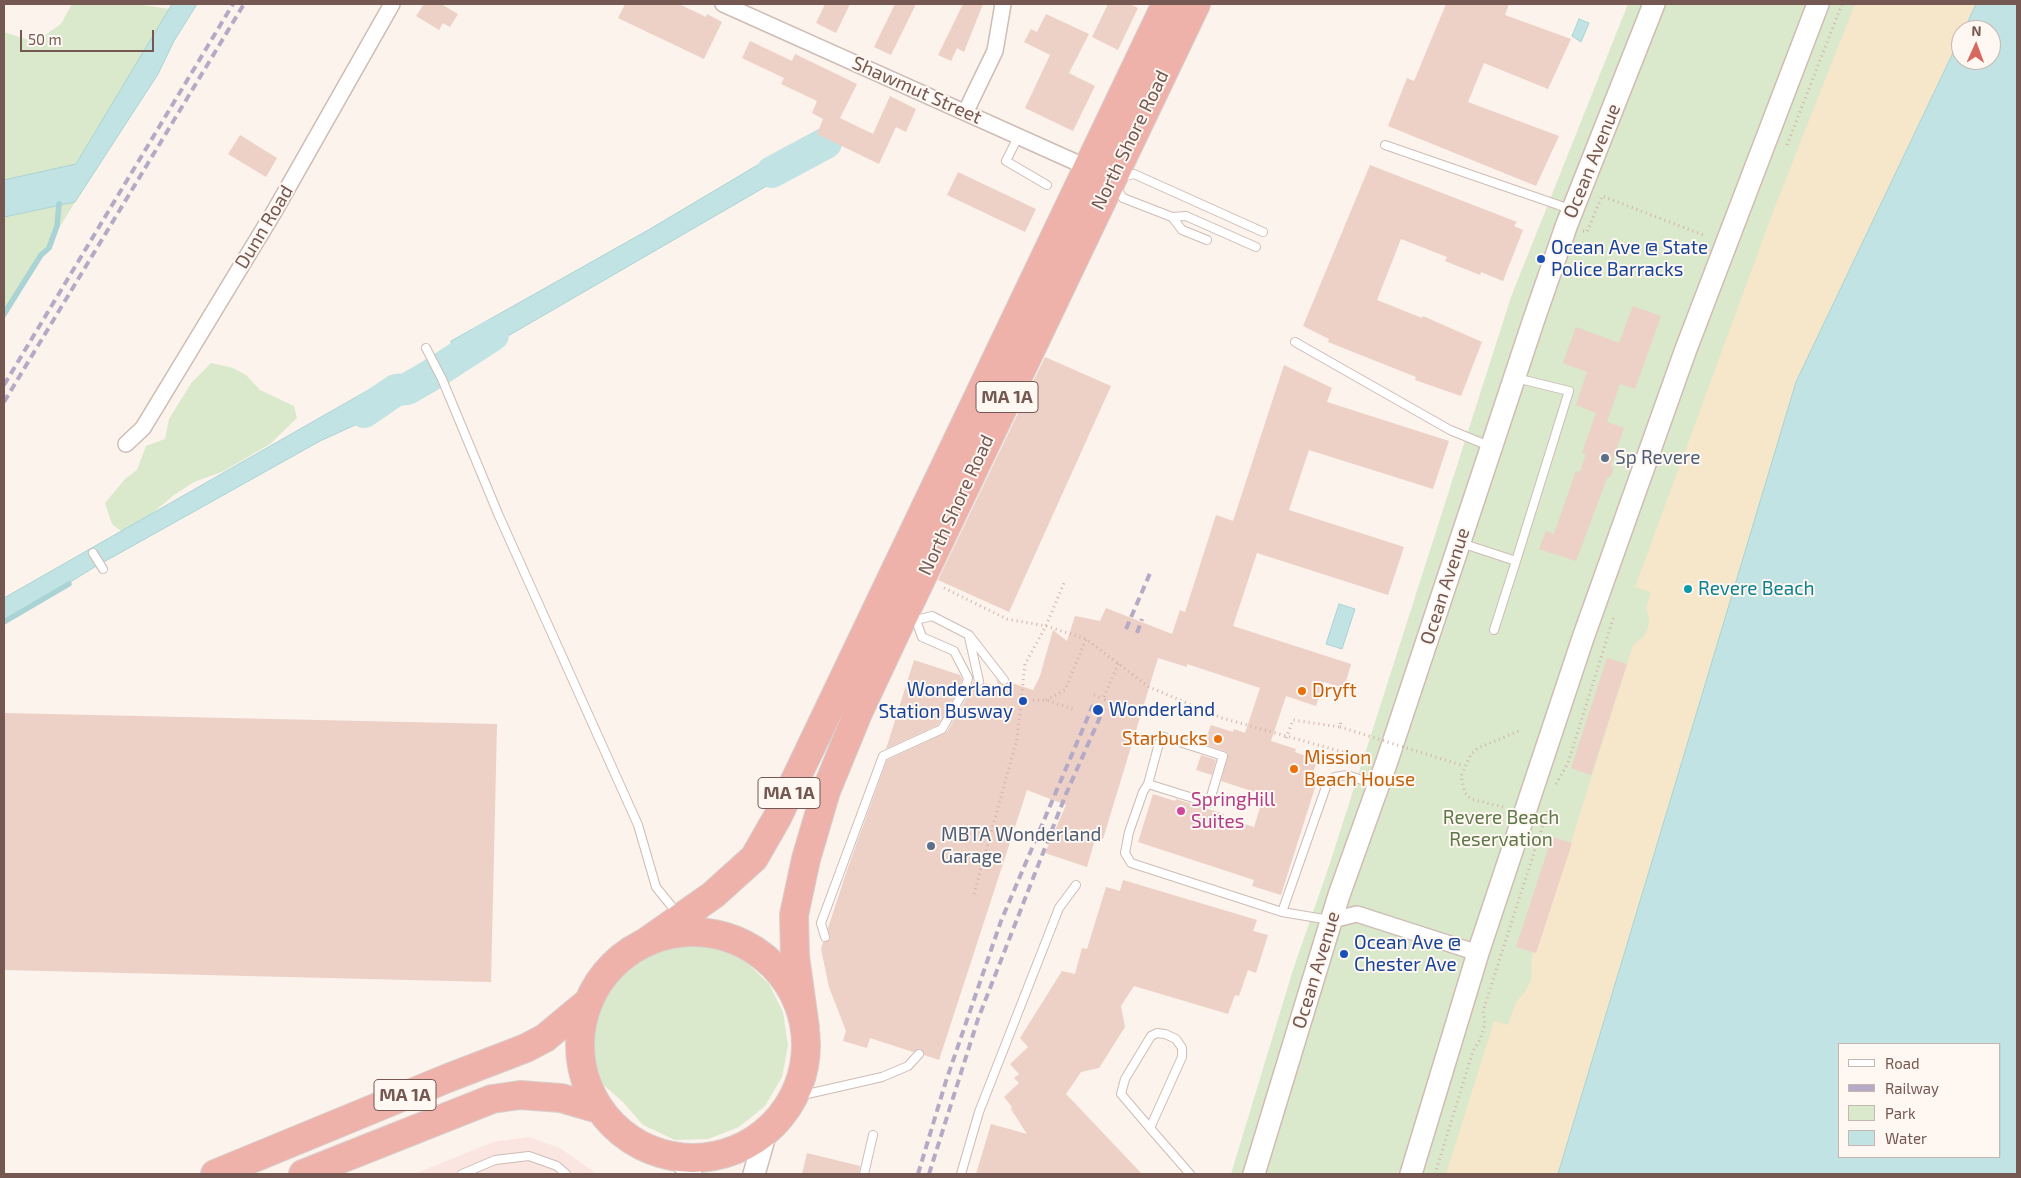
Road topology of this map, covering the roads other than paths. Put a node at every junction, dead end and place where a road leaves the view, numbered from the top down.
1 (392, 4) edge
2 (723, 4) edge
3 (1003, 4) edge
4 (1166, 4) edge
5 (1196, 4) edge
6 (1654, 4) edge
7 (1818, 4) edge
8 (966, 111) junction
9 (1019, 135) junction
10 (1385, 145) dead end
11 (1100, 173) junction
12 (1047, 185) dead end
13 (1172, 217) junction
14 (1569, 217) junction
15 (1263, 232) dead end
16 (1206, 240) dead end
17 (1256, 247) dead end
18 (1295, 342) dead end
19 (426, 348) dead end
20 (1516, 378) junction
21 (126, 444) dead end
22 (1492, 447) junction
23 (1459, 543) junction
24 (93, 553) dead end
25 (1516, 561) junction
26 (103, 569) dead end
27 (896, 611) junction
28 (1494, 630) dead end
29 (969, 635) junction
30 (1004, 680) dead end
31 (979, 681) dead end
32 (1148, 784) junction
33 (1377, 785) junction
34 (1076, 884) dead end
35 (1282, 912) junction
36 (681, 918) junction
37 (1332, 920) junction
38 (825, 936) dead end
39 (646, 942) junction
40 (1478, 953) junction
41 (587, 1003) junction
42 (805, 1028) junction
43 (919, 1054) dead end
44 (794, 1097) junction
45 (599, 1109) junction
46 (1150, 1128) junction
47 (766, 1132) junction
48 (872, 1136) dead end
49 (685, 1166) edge
50 (215, 1174) edge
51 (303, 1174) edge
52 (462, 1174) edge
53 (566, 1174) edge
54 (754, 1174) edge
55 (864, 1174) edge
56 (962, 1174) edge
57 (1190, 1174) edge
58 (1254, 1174) edge
59 (1411, 1174) edge

1 - 21 street, Dunn Road
2 - 8 street, Shawmut Street
3 - 8 street
4 - 11 highway, North Shore Road / MA 1A
5 - 11 highway, North Shore Road / MA 1A
6 - 14 main road, Ocean Avenue
7 - 40 main road
8 - 9 street, Shawmut Street
9 - 11 street, Shawmut Street
9 - 12 lane
10 - 14 lane
11 - 13 lane
11 - 15 lane
11 - 27 highway, North Shore Road / MA 1A
13 - 16 lane
13 - 17 lane
14 - 20 main road, Ocean Avenue
18 - 22 lane
19 - 36 lane
20 - 22 main road, Ocean Avenue
20 - 25 lane
22 - 23 main road, Ocean Avenue
23 - 25 lane
23 - 33 main road, Ocean Avenue
24 - 26 lane
25 - 28 lane
27 - 29 lane
27 - 36 highway, North Shore Road / MA 1A
27 - 38 lane
27 - 42 highway, North Shore Road / MA 1A
29 - 30 lane
29 - 31 lane
32 - 32 lane
32 - 35 lane
33 - 35 lane
33 - 37 main road, Ocean Avenue
34 - 56 lane
35 - 37 lane
36 - 39 highway, North Shore Road / MA 1A
37 - 40 street
37 - 58 main road, Ocean Avenue
39 - 41 highway, MA 1A
39 - 42 highway
40 - 59 main road
41 - 45 highway
41 - 50 highway, MA 1A
42 - 44 highway, MA 1A
43 - 44 lane
44 - 47 highway, MA 1A
45 - 49 highway, MA 1A
45 - 51 highway, MA 1A
46 - 46 lane
46 - 57 lane
47 - 49 highway, MA 1A
47 - 54 main road
48 - 55 lane
52 - 53 lane

